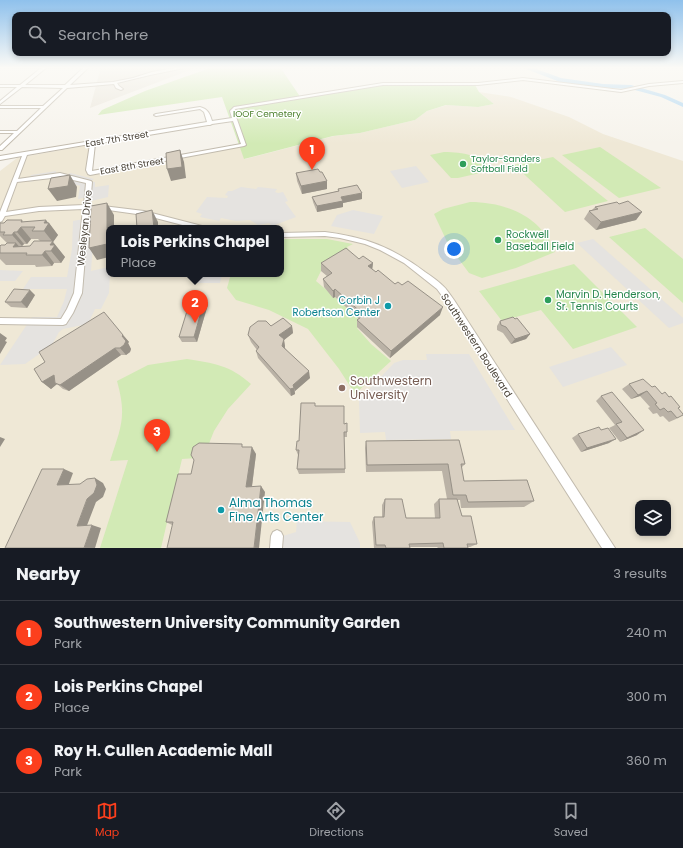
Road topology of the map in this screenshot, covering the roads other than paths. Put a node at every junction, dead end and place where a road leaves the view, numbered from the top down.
1 (13, 93) edge
2 (60, 93) edge
3 (329, 93) edge
4 (0, 103) edge
5 (0, 107) edge
6 (44, 107) junction
7 (156, 114) dead end
8 (234, 119) junction
9 (210, 124) junction
10 (0, 132) edge
11 (17, 132) junction
12 (93, 143) junction
13 (0, 149) edge
14 (25, 154) junction
15 (0, 158) edge
16 (15, 181) junction
17 (87, 207) junction
18 (1, 217) edge
19 (190, 225) edge
20 (284, 235) edge
21 (0, 321) edge
22 (608, 548) edge

1 - 4 street
2 - 6 street
3 - 8 street
5 - 6 street
6 - 11 street
7 - 9 street
8 - 9 street, East 7th Street
8 - 12 street, East 8th Street
9 - 12 street, East 7th Street
10 - 11 street
11 - 13 street
12 - 14 street, East 7th Street
14 - 15 street, East 7th Street
14 - 16 street
16 - 17 street, Wesleyan Drive
16 - 18 street
17 - 18 street
17 - 19 street
17 - 21 street, Wesleyan Drive
20 - 22 street, Southwestern Boulevard

